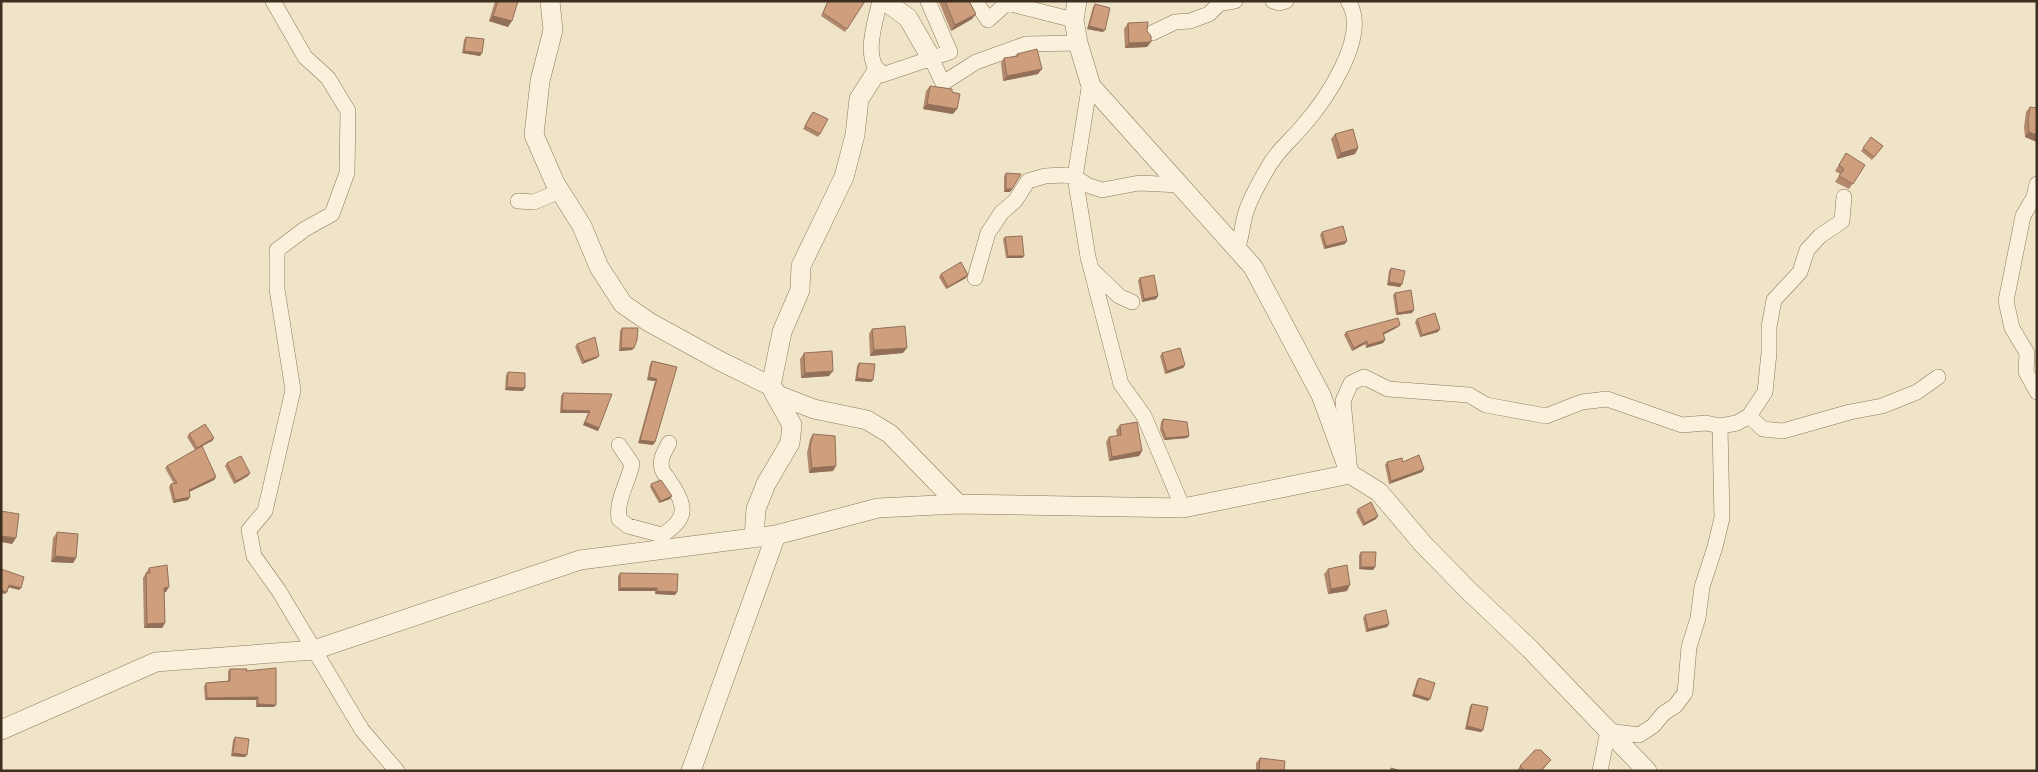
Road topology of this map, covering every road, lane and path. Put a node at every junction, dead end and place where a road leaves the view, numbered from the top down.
1 (273, 1) edge
2 (550, 1) edge
3 (880, 1) edge
4 (885, 1) edge
5 (928, 1) edge
6 (975, 1) edge
7 (1235, 1) edge
8 (1273, 1) edge
9 (1286, 1) edge
10 (1348, 1) edge
11 (1076, 10) edge
12 (1152, 33) dead end
13 (1078, 43) junction
14 (931, 58) junction
15 (877, 71) junction
16 (1090, 82) junction
17 (1075, 177) junction
18 (2037, 184) edge
19 (1180, 185) junction
20 (560, 191) junction
21 (1844, 197) dead end
22 (518, 201) dead end
23 (1237, 249) junction
24 (1091, 269) junction
25 (975, 278) dead end
26 (1132, 302) dead end
27 (1938, 377) dead end
28 (772, 388) junction
29 (2037, 392) edge
30 (1749, 416) junction
31 (1720, 426) junction
32 (669, 443) dead end
33 (619, 446) dead end
34 (1350, 474) junction
35 (958, 504) junction
36 (1183, 508) junction
37 (776, 535) junction
38 (754, 538) junction
39 (660, 543) junction
40 (314, 650) junction
41 (1, 730) edge
42 (1608, 731) junction
43 (398, 771) edge
44 (691, 771) edge
45 (1600, 771) edge
46 (1647, 771) edge

1 - 40 street
2 - 20 street
3 - 15 street
4 - 14 street
5 - 14 street
6 - 11 street
7 - 12 street
8 - 9 street
10 - 23 street
11 - 13 street
13 - 14 street
13 - 16 street
14 - 15 street
15 - 28 street
16 - 17 street
16 - 19 street
17 - 19 street
17 - 24 street
17 - 25 street
18 - 29 street
19 - 23 street
20 - 22 street
20 - 28 street
21 - 30 street
23 - 34 street
24 - 26 street
24 - 36 street
27 - 30 street
28 - 35 street
28 - 38 street
30 - 31 street
31 - 34 street
31 - 42 street
32 - 39 street
33 - 39 street
34 - 36 street
34 - 42 street
35 - 36 street
35 - 37 street
37 - 38 street
37 - 44 street
38 - 39 street
39 - 40 street
40 - 41 street
40 - 43 street
42 - 45 street
42 - 46 street

